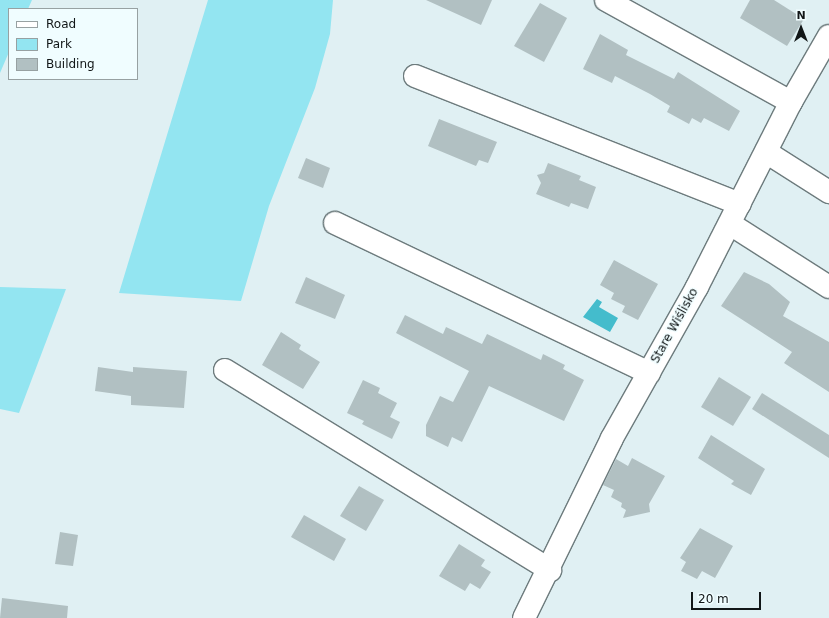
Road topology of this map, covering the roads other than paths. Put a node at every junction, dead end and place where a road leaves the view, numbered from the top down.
1 (606, 0) edge
2 (829, 36) edge
3 (415, 76) dead end
4 (791, 102) junction
5 (766, 152) junction
6 (829, 192) edge
7 (740, 204) junction
8 (335, 223) dead end
9 (730, 224) junction
10 (829, 287) edge
11 (225, 370) dead end
12 (649, 374) junction
13 (550, 570) junction
14 (524, 618) edge

1 - 4 street
2 - 4 street, Stare Wiślisko
3 - 7 street
4 - 5 street, Stare Wiślisko
5 - 6 street
5 - 7 street, Stare Wiślisko
7 - 9 street, Stare Wiślisko
8 - 12 street
9 - 10 street
9 - 12 street, Stare Wiślisko
11 - 13 street
12 - 13 street, Stare Wiślisko
13 - 14 street, Stare Wiślisko

